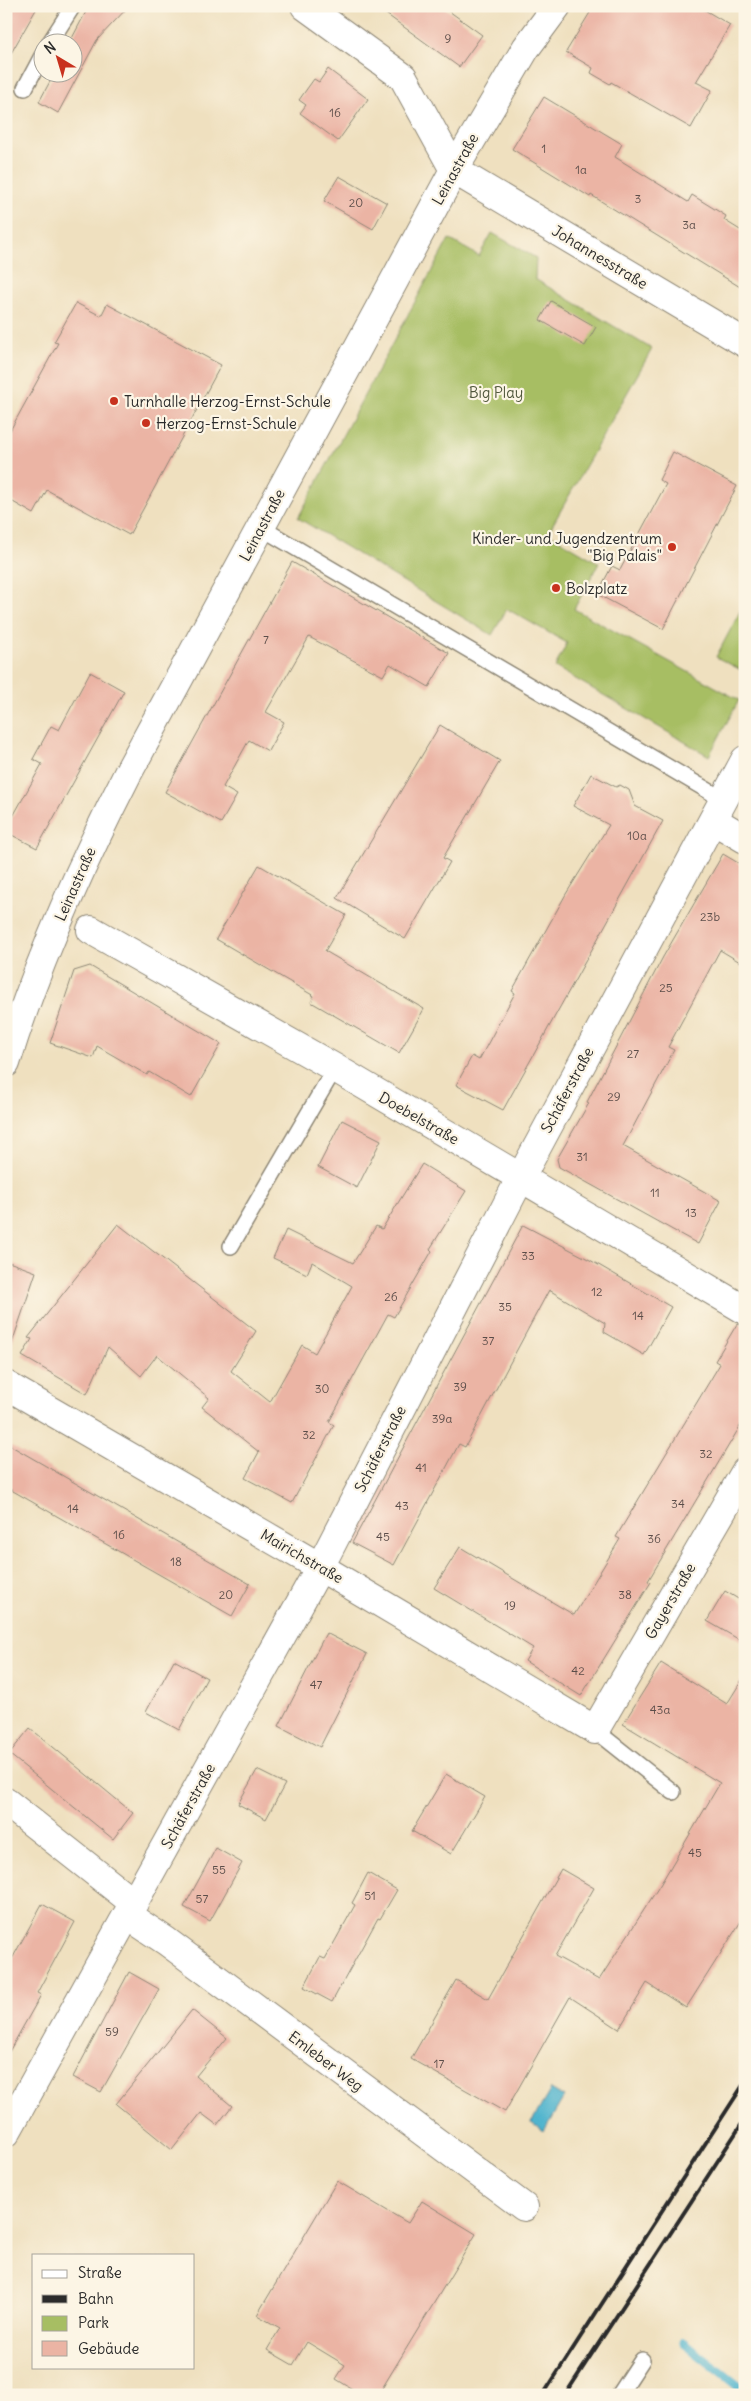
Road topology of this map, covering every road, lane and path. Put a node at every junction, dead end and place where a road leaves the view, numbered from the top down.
1 (73, 6) edge
2 (305, 6) edge
3 (557, 6) edge
4 (56, 32) edge
5 (32, 74) edge
6 (24, 88) dead end
7 (454, 170) junction
8 (745, 343) edge
9 (260, 527) junction
10 (745, 760) edge
11 (718, 810) junction
12 (745, 839) edge
13 (91, 930) dead end
14 (6, 1063) edge
15 (335, 1068) junction
16 (521, 1176) junction
17 (231, 1246) dead end
18 (745, 1310) edge
19 (6, 1385) edge
20 (745, 1472) edge
21 (320, 1567) junction
22 (595, 1730) junction
23 (672, 1792) dead end
24 (6, 1802) edge
25 (131, 1909) junction
26 (6, 2133) edge
27 (524, 2208) dead end
28 (642, 2360) dead end
29 (619, 2395) edge

1 - 4 lane
2 - 7 street
3 - 7 street, Leinastraße
5 - 6 lane
7 - 8 street, Johannesstraße
7 - 9 street, Leinastraße
9 - 11 lane
9 - 14 street, Leinastraße
10 - 11 street, Schäferstraße
11 - 12 street
11 - 16 street, Schäferstraße
13 - 15 street, Doebelstraße
15 - 16 street, Doebelstraße
15 - 17 lane
16 - 18 street, Doebelstraße
16 - 21 street, Schäferstraße
19 - 21 street, Mairichstraße
20 - 22 street, Gayerstraße
21 - 22 street, Mairichstraße
21 - 25 street, Schäferstraße
22 - 23 lane
24 - 25 street, Emleber Weg
25 - 26 street, Schäferstraße
25 - 27 street, Emleber Weg
28 - 29 lane

